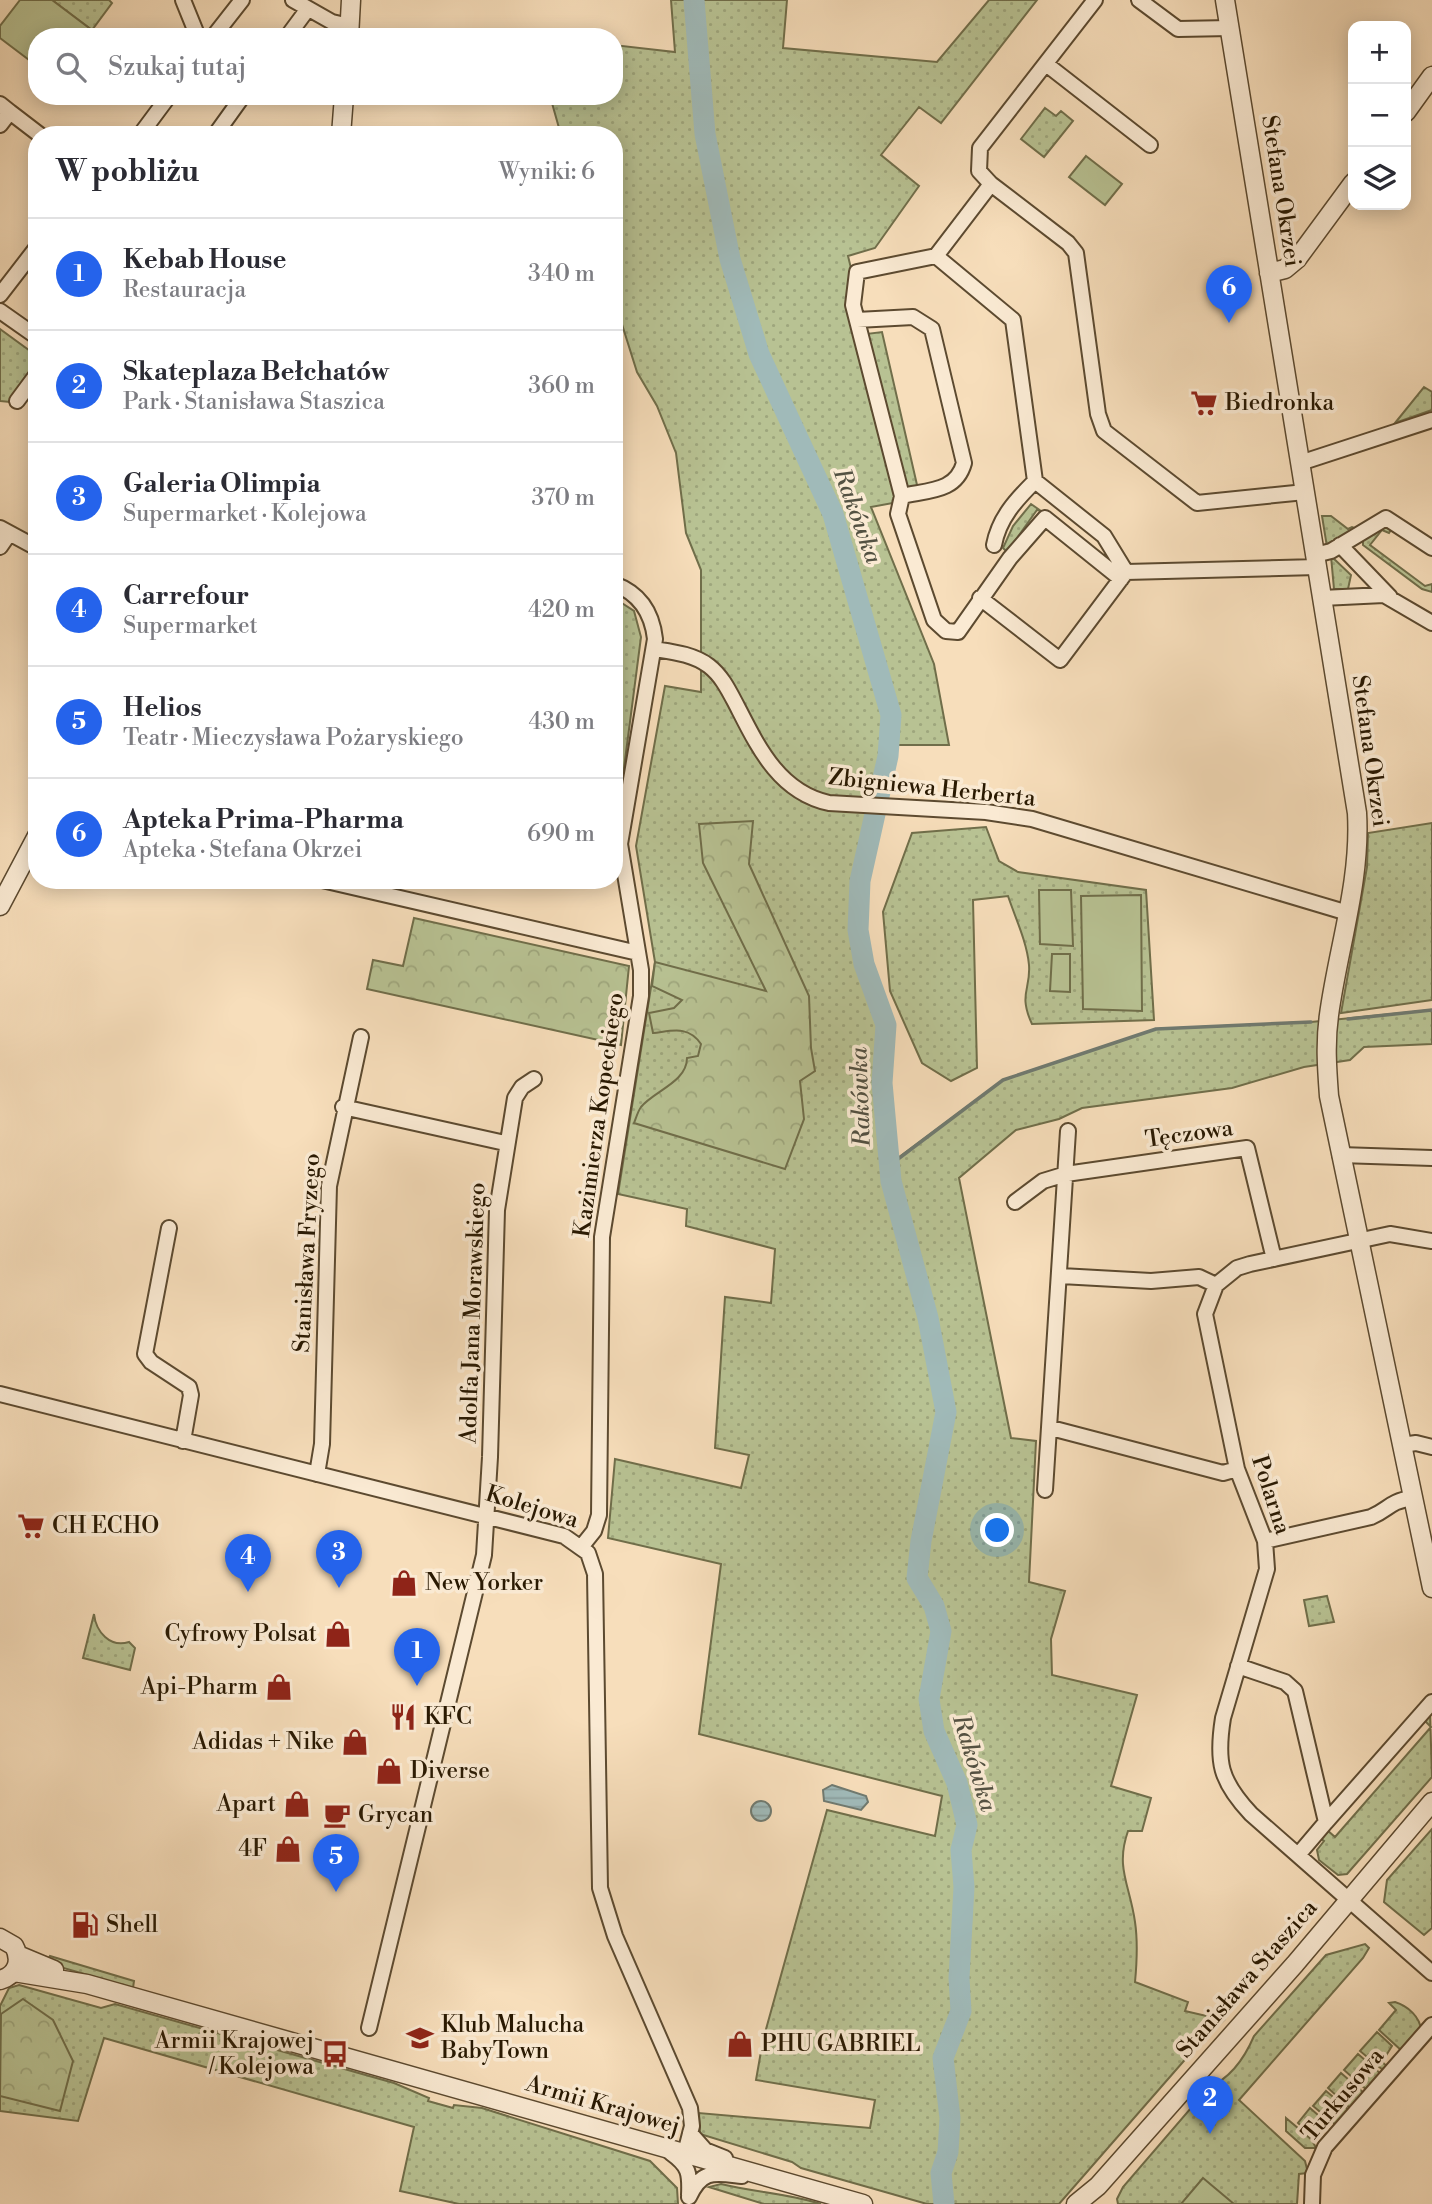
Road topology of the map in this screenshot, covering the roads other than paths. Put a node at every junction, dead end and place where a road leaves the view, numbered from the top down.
1 (183, 0) edge
2 (242, 0) edge
3 (293, 0) edge
4 (351, 0) edge
5 (1095, 0) edge
6 (1139, 0) edge
7 (1226, 0) edge
8 (307, 10) junction
9 (194, 28) edge
10 (220, 28) edge
11 (294, 28) edge
12 (343, 28) edge
13 (349, 28) edge
14 (1230, 28) junction
15 (1046, 64) junction
16 (1432, 76) edge
17 (162, 105) edge
18 (237, 105) edge
19 (343, 105) edge
20 (1411, 105) edge
21 (5, 108) edge
22 (0, 125) edge
23 (28, 126) edge
24 (147, 126) edge
25 (221, 126) edge
26 (342, 126) edge
27 (1150, 145) dead end
28 (991, 184) junction
29 (1348, 190) edge
30 (936, 256) junction
31 (28, 259) edge
32 (1269, 273) junction
33 (0, 295) edge
34 (0, 311) edge
35 (857, 320) junction
36 (28, 331) edge
37 (28, 386) edge
38 (17, 401) dead end
39 (1432, 421) edge
40 (1300, 463) junction
41 (1035, 481) junction
42 (1305, 492) junction
43 (902, 496) junction
44 (5, 531) edge
45 (28, 543) edge
46 (994, 545) dead end
47 (1340, 545) junction
48 (0, 547) edge
49 (1432, 548) edge
50 (1316, 561) junction
51 (1124, 575) junction
52 (623, 589) edge
53 (1390, 597) junction
54 (980, 598) junction
55 (1322, 598) junction
56 (1432, 623) edge
57 (654, 649) junction
58 (623, 812) edge
59 (28, 853) edge
60 (623, 874) edge
61 (362, 889) edge
62 (399, 889) edge
63 (398, 897) junction
64 (0, 906) edge
65 (1348, 914) junction
66 (638, 953) junction
67 (361, 1037) dead end
68 (534, 1079) dead end
69 (344, 1107) junction
70 (1068, 1131) dead end
71 (505, 1143) junction
72 (1340, 1155) junction
73 (1432, 1158) edge
74 (1066, 1174) junction
75 (1015, 1202) dead end
76 (169, 1228) dead end
77 (1358, 1240) junction
78 (1432, 1241) edge
79 (1274, 1259) junction
80 (1061, 1276) junction
81 (1216, 1284) junction
82 (0, 1394) edge
83 (1051, 1427) junction
84 (183, 1441) junction
85 (1402, 1445) junction
86 (1432, 1447) edge
87 (1237, 1469) junction
88 (317, 1474) junction
89 (1045, 1490) dead end
90 (1412, 1497) junction
91 (488, 1517) junction
92 (1265, 1541) junction
93 (582, 1546) junction
94 (1429, 1564) edge
95 (1432, 1588) edge
96 (1238, 1667) junction
97 (1432, 1702) edge
98 (1432, 1802) edge
99 (1326, 1822) junction
100 (1298, 1855) junction
101 (1348, 1899) junction
102 (0, 1938) edge
103 (1429, 1965) edge
104 (11, 1969) edge
105 (1432, 2025) edge
106 (369, 2028) dead end
107 (690, 2133) junction
108 (661, 2147) junction
109 (685, 2153) junction
110 (777, 2180) junction
111 (1098, 2186) junction
112 (689, 2201) edge
113 (863, 2204) edge
114 (1076, 2204) edge
115 (1089, 2204) edge
116 (1312, 2204) edge

1 - 9 street
2 - 10 street
3 - 8 street
4 - 13 street
5 - 15 street
6 - 14 street
7 - 14 street, Stefana Okrzei
8 - 11 street
8 - 12 street
14 - 32 street, Stefana Okrzei
15 - 27 street
15 - 28 street
16 - 20 street
17 - 24 street
18 - 25 street
19 - 26 street
21 - 22 street
21 - 23 street
28 - 30 street
28 - 42 street
29 - 32 street
30 - 35 street
30 - 41 street
31 - 33 street
32 - 40 street, Stefana Okrzei
34 - 36 street
35 - 43 street
35 - 43 street
37 - 38 street
39 - 40 street
40 - 42 street, Stefana Okrzei
41 - 46 street
41 - 51 street
42 - 50 street, Stefana Okrzei
43 - 54 street
44 - 45 street
44 - 48 street
47 - 49 street
47 - 50 street
47 - 53 street
50 - 51 street
50 - 55 street, Stefana Okrzei
51 - 54 street
51 - 54 street
52 - 57 street, Kazimierza Kopeckiego
53 - 55 street
53 - 56 street
55 - 65 street, Stefana Okrzei
57 - 58 street, Kazimierza Kopeckiego
57 - 65 street, Zbigniewa Herberta
59 - 64 street
60 - 66 street, Kazimierza Kopeckiego
61 - 63 street
62 - 63 street
63 - 66 street
65 - 72 street, Stefana Okrzei
66 - 93 street, Kazimierza Kopeckiego
67 - 69 street, Stanisława Fryzego
68 - 71 street, Adolfa Jana Morawskiego
69 - 71 street
69 - 88 street, Stanisława Fryzego
70 - 74 street
71 - 91 street, Adolfa Jana Morawskiego
72 - 73 street
72 - 77 street, Stefana Okrzei
74 - 75 street, Tęczowa
74 - 79 street, Tęczowa
74 - 80 street
76 - 84 street
77 - 78 street
77 - 79 street
77 - 85 street, Stefana Okrzei
79 - 81 street
80 - 81 street
80 - 83 street
81 - 87 street, Polarna
82 - 84 street, Kolejowa
83 - 87 street
83 - 89 street
84 - 88 street, Kolejowa
85 - 86 street
85 - 90 street, Stefana Okrzei
87 - 92 street, Polarna
88 - 91 street, Kolejowa
90 - 92 street
90 - 94 street, Stefana Okrzei
91 - 93 street, Kolejowa
91 - 106 street, Adolfa Jana Morawskiego
92 - 96 street, Polarna
93 - 107 street, Kolejowa
94 - 95 street, Stefana Okrzei
96 - 99 street
96 - 100 street, Polarna
97 - 99 street
98 - 101 street, Stanisława Staszica
99 - 100 street
100 - 101 street, Polarna
101 - 103 street, Polarna
101 - 111 street, Stanisława Staszica
102 - 104 street
104 - 108 street, Armii Krajowej
105 - 116 street, Turkusowa
107 - 108 street
107 - 109 street, Kolejowa
107 - 110 street
108 - 109 street, Armii Krajowej
108 - 112 street
109 - 110 street, Armii Krajowej
110 - 112 street
110 - 113 street, Armii Krajowej
111 - 114 street, Stanisława Staszica
111 - 115 street, Stanisława Staszica

